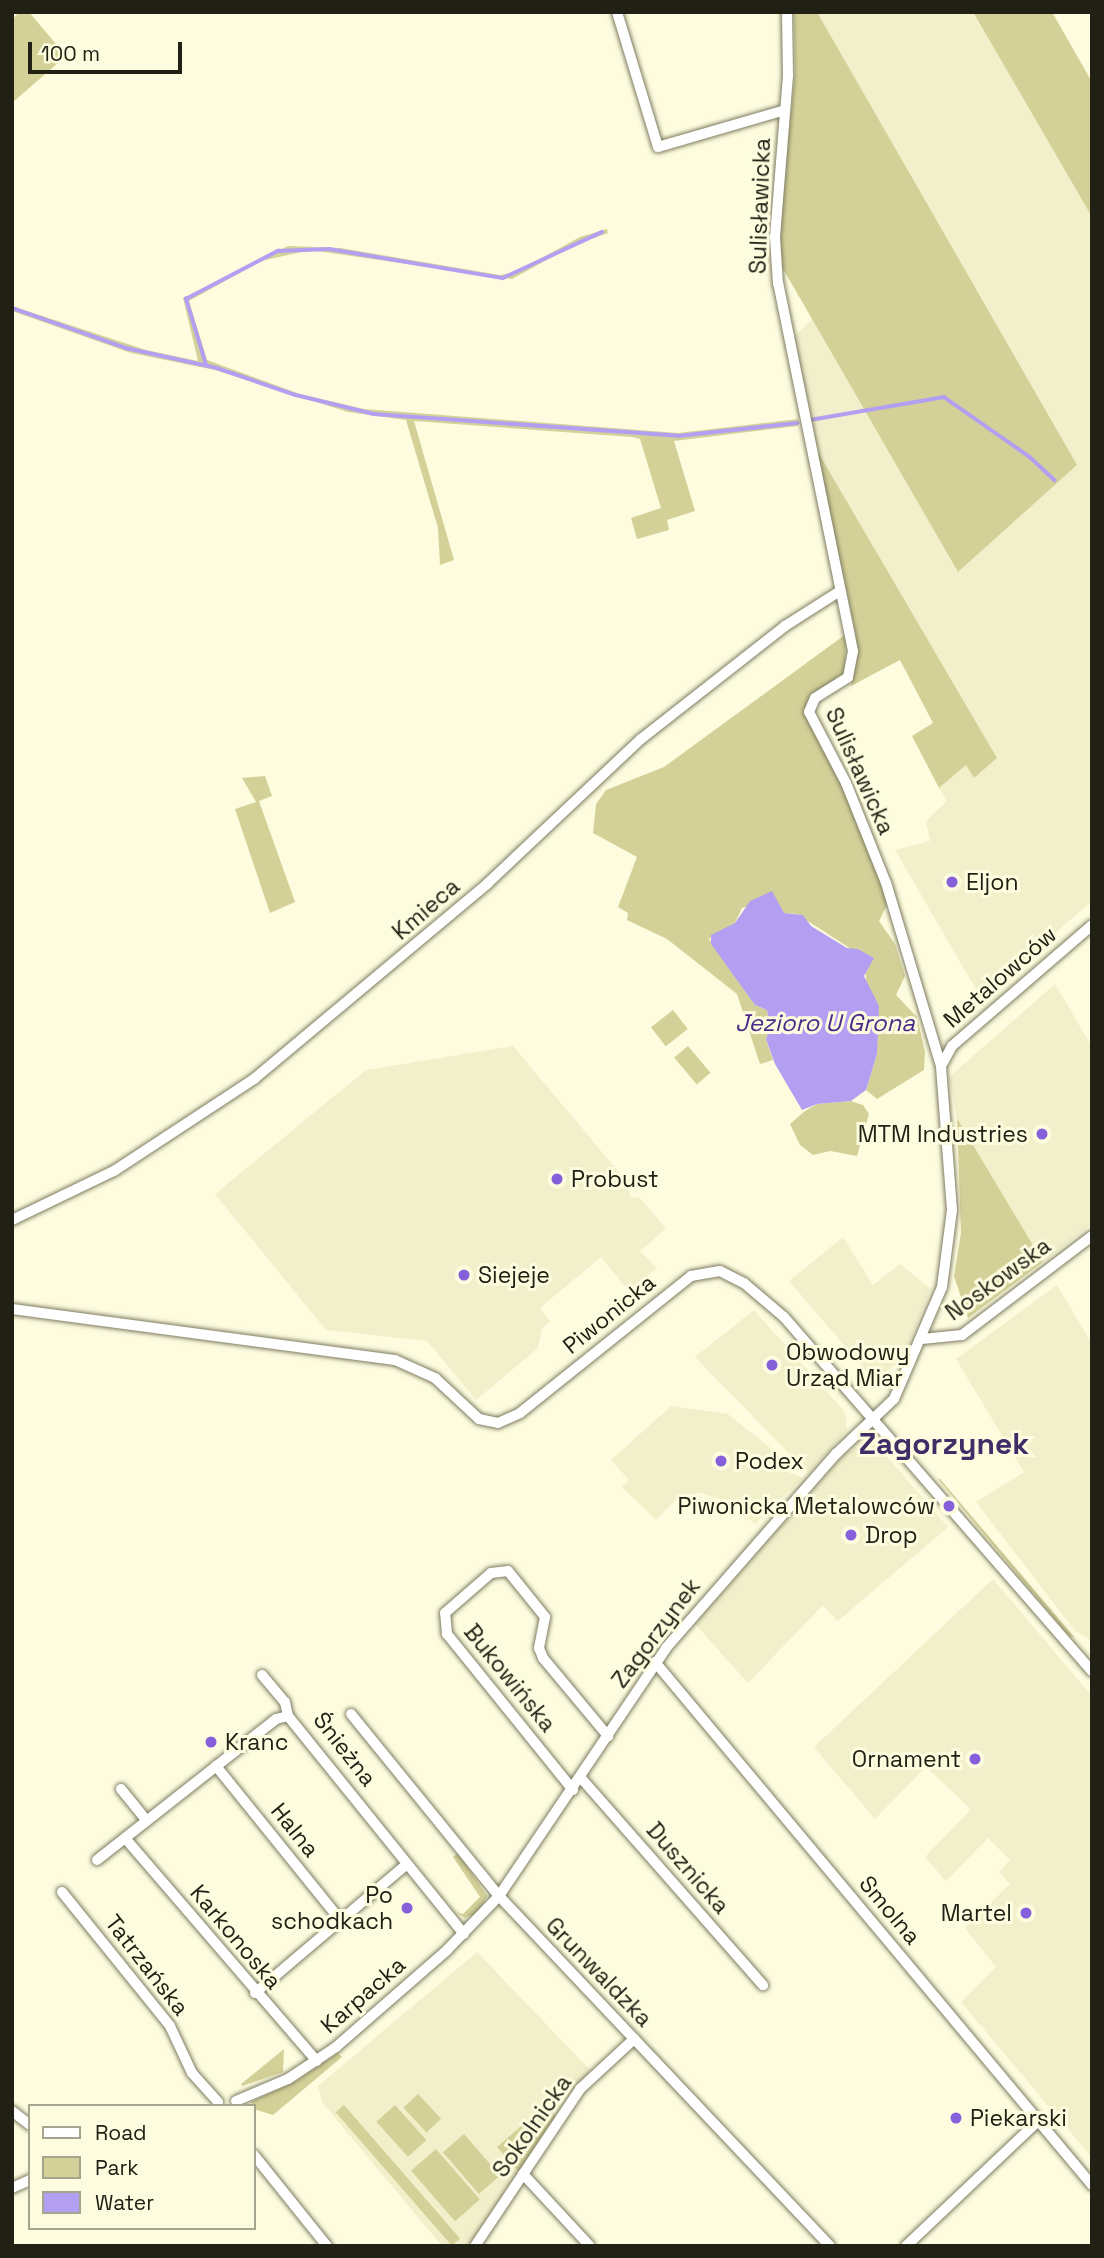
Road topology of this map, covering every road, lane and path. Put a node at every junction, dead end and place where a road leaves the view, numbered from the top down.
1 (617, 12) edge
2 (788, 12) edge
3 (785, 110) junction
4 (840, 591) junction
5 (1092, 925) edge
6 (941, 1066) junction
7 (12, 1220) edge
8 (1092, 1236) edge
9 (12, 1309) edge
10 (922, 1339) junction
11 (875, 1419) junction
12 (655, 1662) junction
13 (1092, 1671) edge
14 (262, 1675) dead end
15 (351, 1714) dead end
16 (288, 1716) junction
17 (608, 1736) junction
18 (216, 1766) junction
19 (581, 1779) junction
20 (121, 1789) dead end
21 (573, 1790) junction
22 (147, 1821) junction
23 (125, 1839) junction
24 (97, 1860) dead end
25 (406, 1865) junction
26 (62, 1892) dead end
27 (499, 1896) junction
28 (341, 1921) junction
29 (464, 1934) junction
30 (763, 1985) dead end
31 (256, 1993) junction
32 (634, 2039) junction
33 (317, 2061) junction
34 (237, 2103) edge
35 (217, 2104) edge
36 (12, 2110) edge
37 (1038, 2121) junction
38 (28, 2123) edge
39 (256, 2158) edge
40 (523, 2174) junction
41 (28, 2181) edge
42 (1092, 2185) edge
43 (12, 2188) edge
44 (321, 2244) edge
45 (475, 2246) edge
46 (590, 2246) edge
47 (830, 2246) edge
48 (906, 2246) edge

1 - 3 street
2 - 3 street, Sulisławicka
3 - 4 street, Sulisławicka
4 - 6 street, Sulisławicka
4 - 7 street, Kmieca
5 - 6 street, Metalowców
6 - 10 street, Sulisławicka
8 - 10 street, Noskowska
9 - 11 street, Piwonicka
10 - 11 street, Sulisławicka
11 - 12 street, Zagorzynek
11 - 13 street, Piwonicka
12 - 17 street, Zagorzynek
12 - 37 street, Smolna
14 - 16 street
15 - 27 street, Grunwaldzka
16 - 18 street, Śnieżna
16 - 25 street, Śnieżna
17 - 19 street, Zagorzynek
17 - 21 street, Bukowińska
18 - 22 street, Śnieżna
18 - 28 street, Halna
19 - 21 street, Zagorzynek
19 - 30 street, Dusznicka
20 - 22 street
21 - 27 street, Zagorzynek
22 - 23 street, Śnieżna
23 - 24 street, Śnieżna
23 - 31 street, Karkonoska
25 - 28 street
25 - 29 street, Śnieżna
26 - 35 street, Tatrzańska
27 - 29 street, Karpacka
27 - 32 street, Grunwaldzka
28 - 31 street
29 - 33 street, Karpacka
31 - 33 street, Karkonoska
32 - 40 street, Sokolnicka
32 - 47 street, Grunwaldzka
33 - 34 street, Karpacka
34 - 35 street
36 - 38 street
37 - 42 street, Smolna
37 - 48 street
39 - 44 street
40 - 45 street, Sokolnicka
40 - 46 street
41 - 43 street

